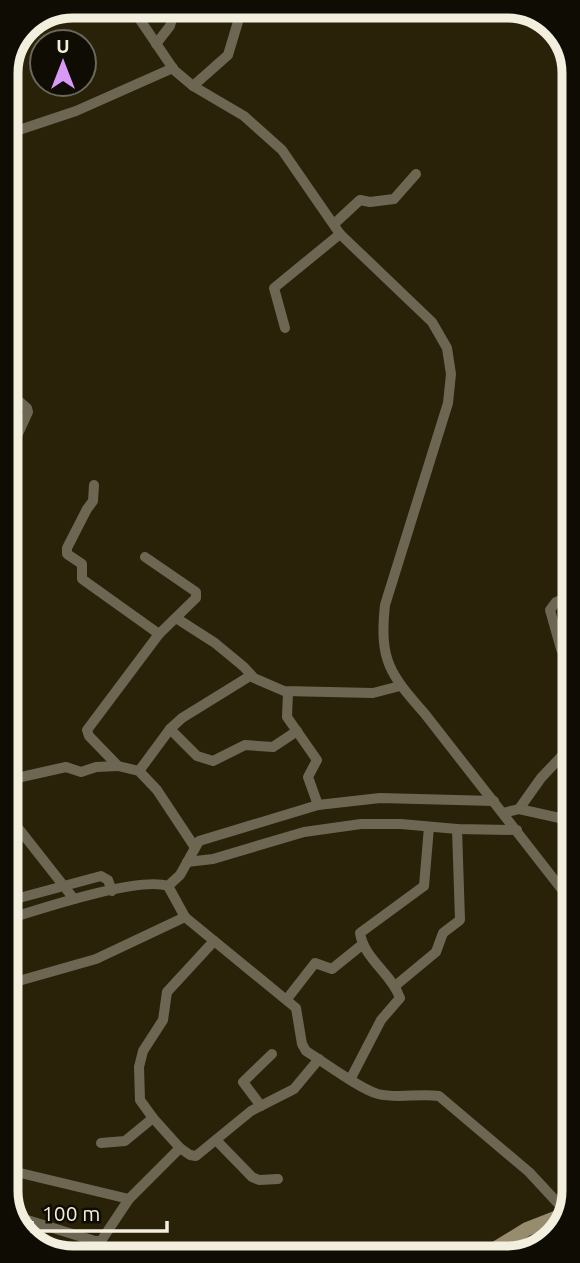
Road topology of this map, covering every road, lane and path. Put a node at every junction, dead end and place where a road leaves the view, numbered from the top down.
1 (139, 18) edge
2 (172, 18) edge
3 (239, 18) edge
4 (156, 44) junction
5 (173, 68) junction
6 (193, 86) junction
7 (18, 130) edge
8 (416, 174) dead end
9 (337, 229) junction
10 (285, 328) dead end
11 (18, 400) edge
12 (18, 429) edge
13 (94, 485) dead end
14 (145, 557) dead end
15 (562, 600) edge
16 (176, 618) junction
17 (159, 634) junction
18 (562, 647) edge
19 (250, 676) junction
20 (400, 686) junction
21 (288, 692) junction
22 (170, 729) junction
23 (297, 731) junction
24 (562, 756) edge
25 (118, 766) junction
26 (139, 771) junction
27 (18, 778) edge
28 (494, 801) junction
29 (318, 805) junction
30 (519, 809) junction
31 (503, 813) junction
32 (562, 819) edge
33 (18, 827) edge
34 (429, 827) junction
35 (457, 829) junction
36 (517, 830) junction
37 (194, 846) junction
38 (187, 862) junction
39 (65, 885) junction
40 (168, 886) junction
41 (562, 889) edge
42 (113, 891) junction
43 (18, 898) edge
44 (74, 898) junction
45 (18, 916) edge
46 (185, 917) junction
47 (214, 941) junction
48 (363, 944) junction
49 (18, 981) edge
50 (395, 986) junction
51 (287, 999) junction
52 (272, 1054) dead end
53 (319, 1059) junction
54 (351, 1079) junction
55 (261, 1106) junction
56 (153, 1118) junction
57 (216, 1140) junction
58 (101, 1143) dead end
59 (180, 1148) junction
60 (18, 1172) edge
61 (278, 1179) dead end
62 (129, 1199) junction
63 (561, 1206) edge
64 (555, 1218) edge
65 (26, 1220) edge
66 (499, 1246) edge

1 - 4 street
2 - 4 street
3 - 6 street
4 - 5 street
5 - 6 street
5 - 7 street
6 - 9 street
8 - 9 street
9 - 10 street
9 - 20 street
11 - 12 street
13 - 17 street
14 - 16 street
15 - 18 street
16 - 17 street
16 - 19 street
17 - 25 street
19 - 21 street
19 - 22 street
20 - 21 street
20 - 28 street
21 - 23 street
22 - 23 street
22 - 26 street
23 - 29 street
24 - 30 street
25 - 26 street
25 - 27 street
26 - 37 street
28 - 29 street
28 - 31 street
29 - 37 street
30 - 31 street
30 - 32 street
31 - 36 street
33 - 39 street
34 - 35 street
34 - 38 street
34 - 48 street
35 - 36 street
35 - 50 street
36 - 41 street
37 - 38 street
38 - 40 street
39 - 42 street
39 - 43 street
39 - 44 street
40 - 42 street
40 - 46 street
42 - 44 street
44 - 45 street
46 - 47 street
46 - 49 street
47 - 51 street
47 - 56 street
48 - 50 street
48 - 51 street
50 - 54 street
51 - 53 street
52 - 55 street
53 - 54 street
53 - 55 street
54 - 63 street
55 - 57 street
56 - 58 street
56 - 59 street
57 - 59 street
57 - 61 street
59 - 62 street
60 - 62 street
62 - 65 street
64 - 66 street

